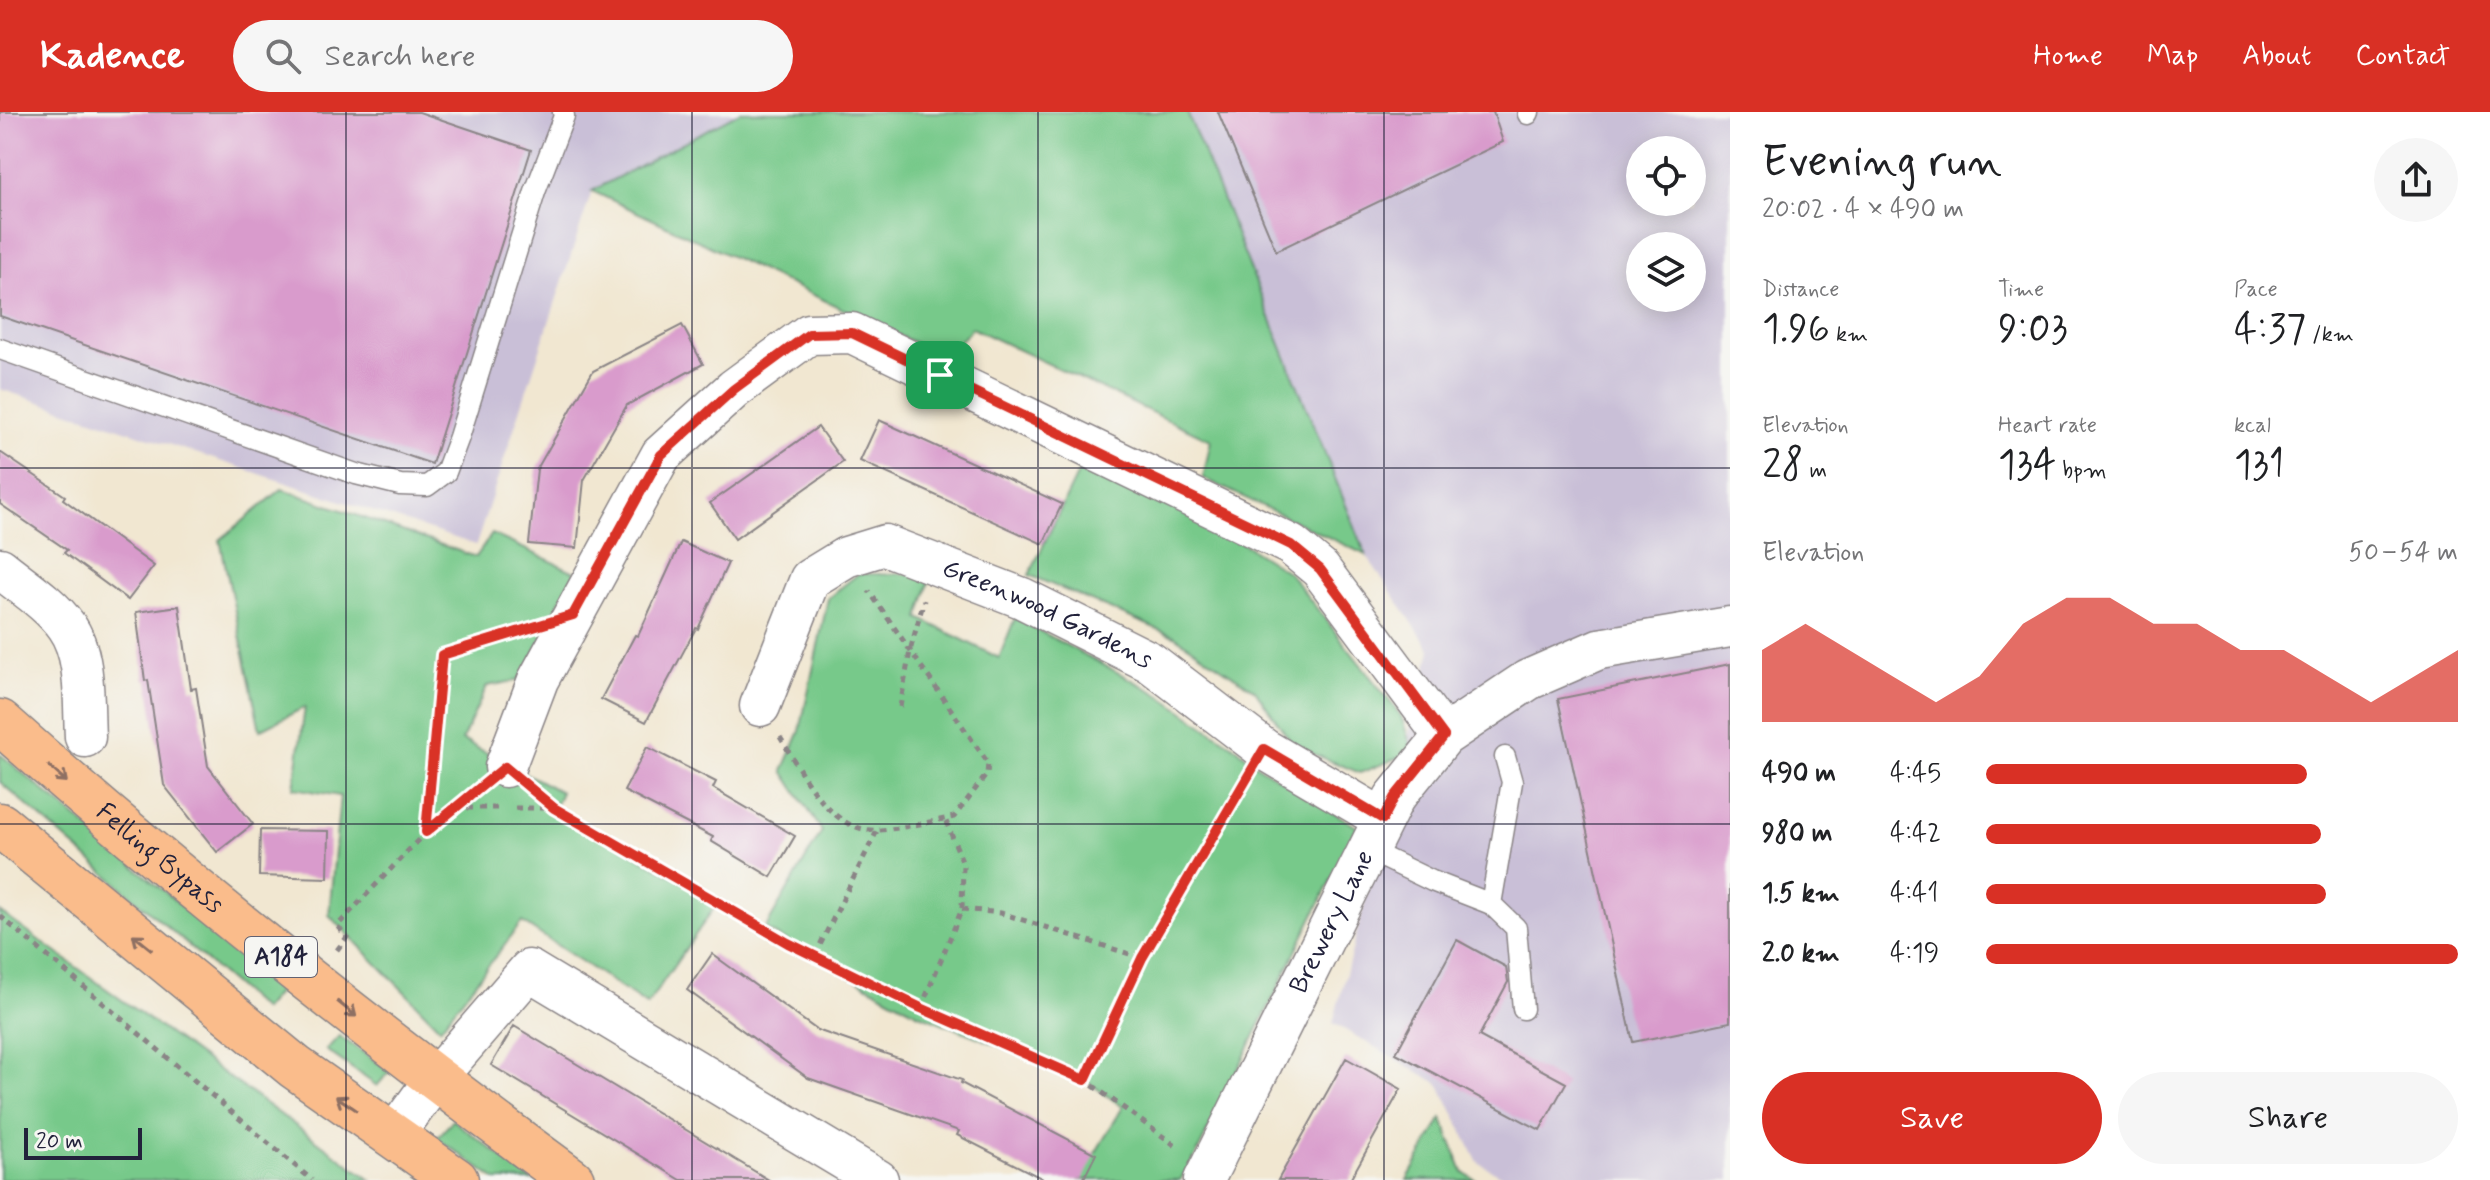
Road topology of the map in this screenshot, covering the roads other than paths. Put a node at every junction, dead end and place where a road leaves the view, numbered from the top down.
1 (563, 112) edge
2 (0, 349) edge
3 (1, 570) edge
4 (1730, 627) edge
5 (760, 706) road end
6 (0, 722) edge
7 (1444, 736) junction
8 (85, 737) dead end
9 (1505, 757) dead end
10 (505, 767) road end
11 (0, 825) edge
12 (1376, 834) junction
13 (1491, 904) junction
14 (1523, 1009) dead end
15 (435, 1079) junction
16 (394, 1135) junction
17 (1206, 1175) edge
18 (456, 1180) edge
19 (572, 1180) edge
20 (878, 1180) edge

1 - 2 lane
3 - 8 street
4 - 7 street, Brewery Lane
5 - 12 street, Greenwood Gardens
6 -> 15 highway, Felling Bypass / A184
7 - 10 street
7 - 12 street, Brewery Lane
9 - 13 lane
16 -> 11 highway, A184
12 - 13 lane
12 - 17 street, Brewery Lane
13 - 14 lane
15 - 16 street
15 - 19 highway, Felling Bypass / A184
15 - 20 street
16 - 18 highway, A184

